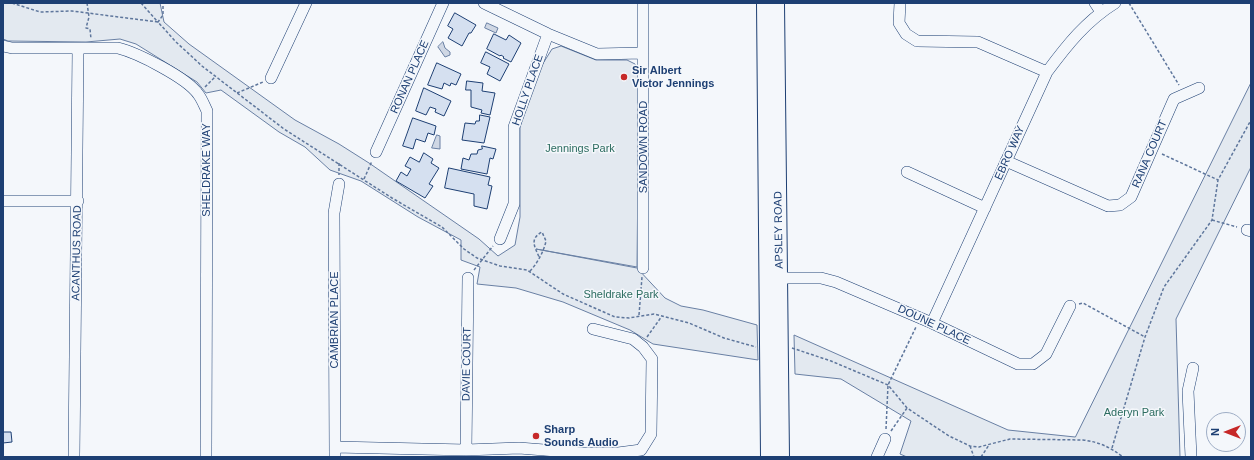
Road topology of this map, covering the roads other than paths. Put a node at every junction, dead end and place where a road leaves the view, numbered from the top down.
1 (306, 3) edge
2 (443, 3) edge
3 (484, 3) edge
4 (643, 3) edge
5 (764, 3) edge
6 (777, 3) edge
7 (900, 3) edge
8 (1115, 3) edge
9 (1098, 8) edge
10 (548, 34) junction
11 (3, 46) edge
12 (78, 49) junction
13 (643, 53) junction
14 (1046, 72) junction
15 (271, 78) road end
16 (1199, 88) dead end
17 (376, 152) road end
18 (1006, 161) junction
19 (907, 172) dead end
20 (339, 184) dead end
21 (3, 201) edge
22 (78, 201) junction
23 (985, 208) junction
24 (500, 239) road end
25 (643, 268) road end
26 (468, 278) road end
27 (774, 278) junction
28 (1070, 306) road end
29 (932, 323) junction
30 (593, 329) dead end
31 (1193, 368) dead end
32 (885, 439) road end
33 (466, 450) junction
34 (335, 452) edge
35 (537, 453) edge
36 (74, 457) edge
37 (206, 457) edge
38 (768, 457) edge
39 (782, 457) edge
40 (877, 457) edge
41 (1191, 457) edge

1 - 15 street
2 - 17 street, RONAN PLACE
3 - 10 street
4 - 13 street, SANDOWN ROAD
5 - 27 main road, APSLEY ROAD
6 - 27 main road, APSLEY ROAD
7 - 14 street
8 - 9 street, EBRO WAY
9 - 14 street, EBRO WAY
10 - 13 street
10 - 24 street, HOLLY PLACE
11 - 12 street, SHELDRAKE WAY
12 - 22 street, ACANTHUS ROAD
12 - 37 street, SHELDRAKE WAY
13 - 25 street, SANDOWN ROAD
14 - 18 street, EBRO WAY
16 - 18 street, RANA COURT
18 - 23 street, EBRO WAY
19 - 23 street
20 - 34 street, CAMBRIAN PLACE
21 - 22 street
22 - 36 street, ACANTHUS ROAD
23 - 29 street, EBRO WAY
26 - 33 street, DAVIE COURT
27 - 29 street, DOUNE PLACE
27 - 38 main road, APSLEY ROAD
27 - 39 main road, APSLEY ROAD
28 - 29 street, DOUNE PLACE
30 - 35 street
31 - 41 street
32 - 40 street
33 - 34 street
33 - 35 street

